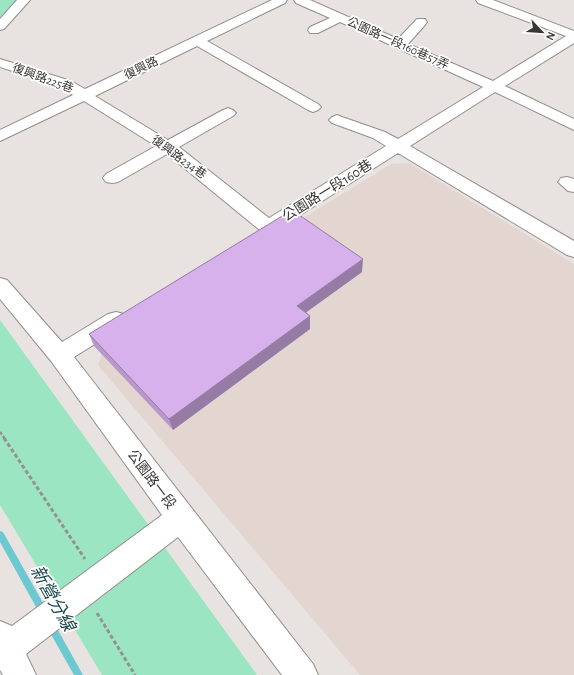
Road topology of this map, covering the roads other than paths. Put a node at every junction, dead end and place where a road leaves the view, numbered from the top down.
1 (24, 0) edge
2 (281, 0) edge
3 (300, 0) edge
4 (482, 0) edge
5 (340, 17) junction
6 (421, 22) dead end
7 (0, 26) edge
8 (314, 30) dead end
9 (574, 36) edge
10 (198, 41) junction
11 (400, 45) junction
12 (0, 63) edge
13 (495, 87) junction
14 (84, 95) junction
15 (313, 107) dead end
16 (228, 114) dead end
17 (337, 120) dead end
18 (574, 126) edge
19 (0, 136) edge
20 (167, 146) junction
21 (398, 147) junction
22 (112, 178) dead end
23 (261, 230) joint
24 (574, 250) edge
25 (0, 285) edge
26 (133, 309) edge
27 (59, 355) junction
28 (181, 518) junction
29 (7, 653) edge
30 (302, 675) edge

1 - 7 street
2 - 10 street, 復興路
3 - 5 street, 公園路一段160巷57弄
4 - 9 street
5 - 8 street
5 - 11 street, 公園路一段160巷57弄
6 - 11 street
9 - 13 street, 公園路一段160巷
10 - 14 street, 復興路
10 - 15 street
11 - 13 street, 公園路一段160巷57弄
12 - 14 street, 復興路225巷
13 - 18 street, 公園路一段160巷57弄
13 - 21 street, 公園路一段160巷
14 - 19 street, 復興路
14 - 20 street, 復興路234巷
16 - 20 street
17 - 21 street
20 - 22 street
20 - 23 street, 復興路234巷
21 - 23 street, 公園路一段160巷
21 - 24 street
25 - 27 street, 公園路一段
26 - 27 street
27 - 28 street, 公園路一段
28 - 29 street
28 - 30 street, 公園路一段

